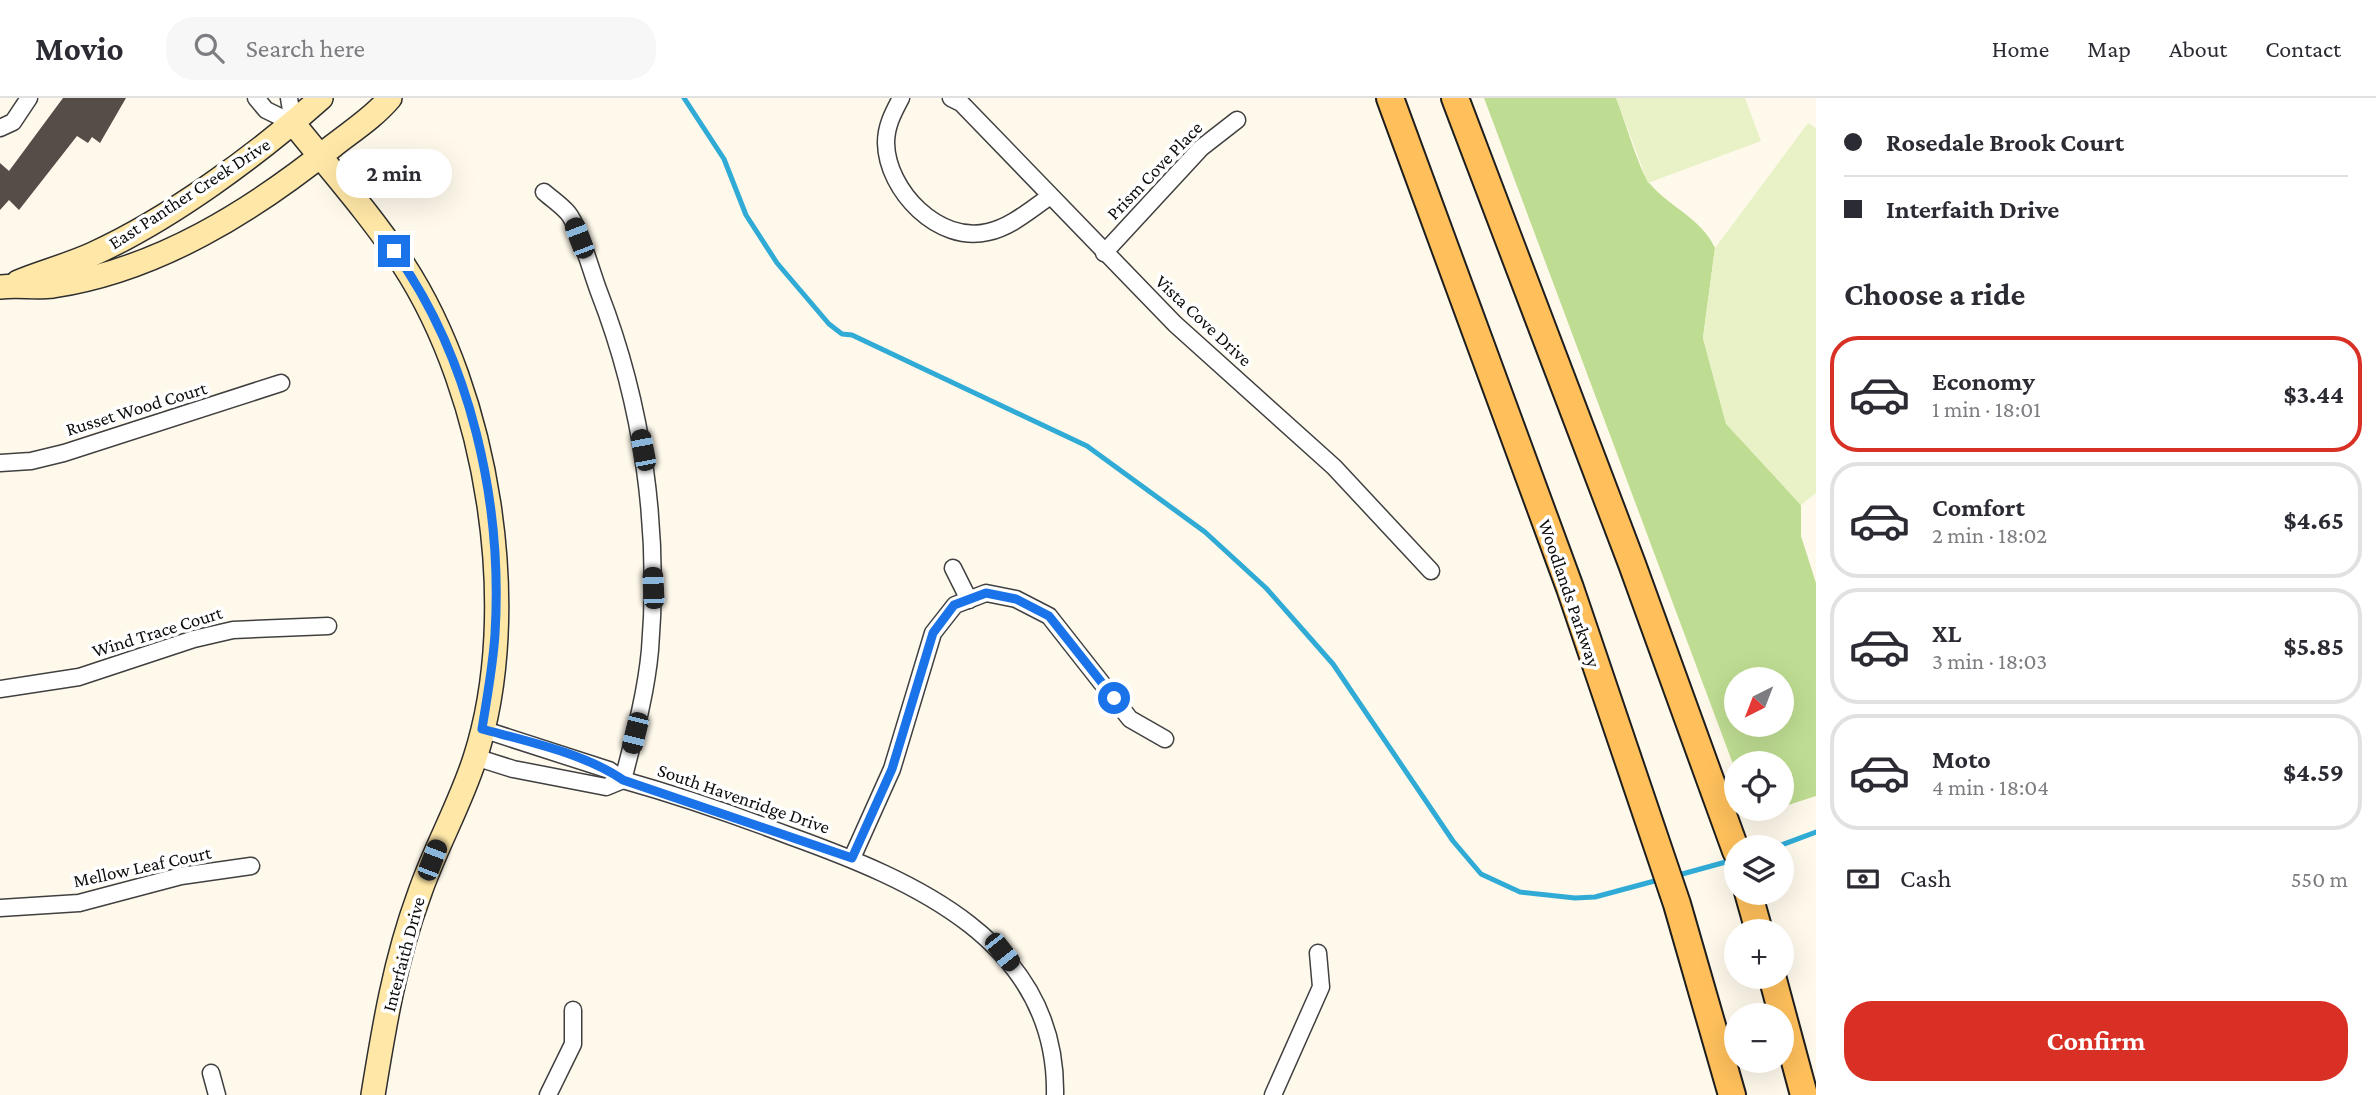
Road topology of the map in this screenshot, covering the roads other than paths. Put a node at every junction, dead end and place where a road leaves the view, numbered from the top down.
1 (29, 98) edge
2 (256, 98) edge
3 (289, 98) edge
4 (321, 98) edge
5 (390, 98) edge
6 (901, 98) edge
7 (1390, 98) edge
8 (1455, 98) edge
9 (959, 100) edge
10 (1237, 120) dead end
11 (293, 123) junction
12 (0, 128) edge
13 (320, 157) junction
14 (544, 192) dead end
15 (1049, 197) junction
16 (1104, 253) junction
17 (4, 287) edge
18 (281, 383) dead end
19 (0, 463) edge
20 (953, 568) dead end
21 (1431, 571) dead end
22 (969, 600) junction
23 (328, 626) dead end
24 (0, 689) edge
25 (482, 729) junction
26 (1165, 739) dead end
27 (475, 757) junction
28 (623, 780) junction
29 (1730, 835) edge
30 (852, 858) junction
31 (251, 866) dead end
32 (0, 908) edge
33 (1318, 953) dead end
34 (1775, 989) edge
35 (573, 1010) dead end
36 (211, 1073) dead end
37 (217, 1095) edge
38 (373, 1095) edge
39 (548, 1095) edge
40 (1055, 1095) edge
41 (1273, 1095) edge
42 (1732, 1095) edge
43 (1804, 1095) edge

1 - 12 street
2 - 11 street
3 - 11 street
4 - 11 street, East Panther Creek Drive
5 - 13 street, East Panther Creek Drive
6 - 15 street
7 - 42 main road, Woodlands Parkway
8 - 29 main road
9 - 15 street, Vista Cove Drive
10 - 16 street, Prism Cove Place
11 - 13 street, Interfaith Drive
11 - 17 street, East Panther Creek Drive
13 - 17 street, East Panther Creek Drive
13 - 25 street, Interfaith Drive
14 - 28 street
15 - 16 street, Vista Cove Drive
16 - 21 street, Vista Cove Drive
18 - 19 street, Russet Wood Court
20 - 22 street
22 - 26 street
22 - 30 street
23 - 24 street, Wind Trace Court
25 - 27 street, Interfaith Drive
25 - 28 street, South Havenridge Drive
27 - 28 street, South Havenridge Drive
27 - 38 street, Interfaith Drive
28 - 30 street, South Havenridge Drive
30 - 40 street, South Havenridge Drive
31 - 32 street, Mellow Leaf Court
33 - 41 street
34 - 43 main road
35 - 39 street
36 - 37 street

